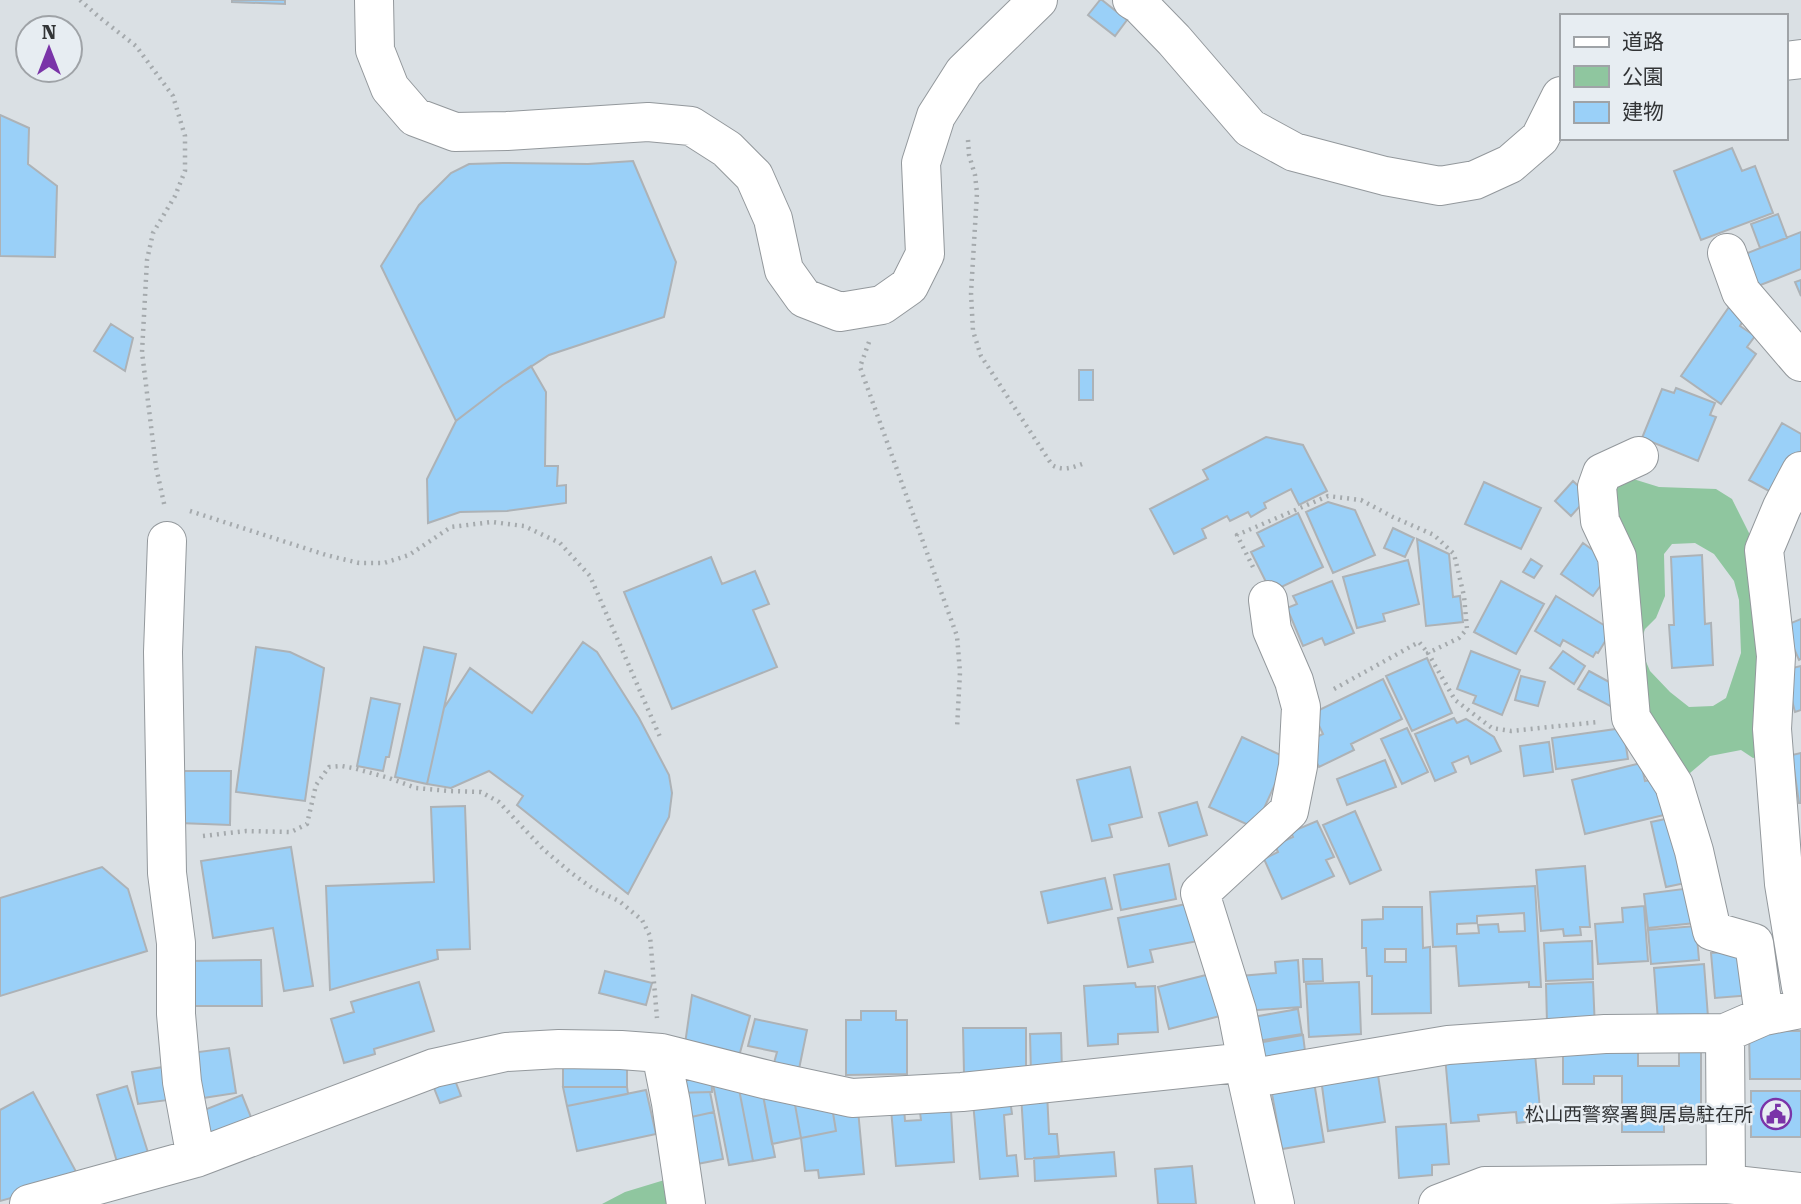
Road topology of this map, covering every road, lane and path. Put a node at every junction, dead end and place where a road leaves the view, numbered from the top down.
1 (80, 0) edge
2 (374, 0) edge
3 (1038, 0) edge
4 (1132, 0) edge
5 (1560, 98) edge
6 (968, 135) dead end
7 (1727, 253) dead end
8 (883, 305) junction
9 (1801, 362) edge
10 (1639, 456) dead end
11 (1085, 463) dead end
12 (1801, 471) edge
13 (165, 503) junction
14 (189, 511) dead end
15 (172, 524) junction
16 (1268, 600) joint
17 (1428, 653) junction
18 (1301, 707) junction
19 (1631, 718) junction
20 (957, 728) dead end
21 (660, 737) dead end
22 (167, 839) junction
23 (1801, 987) edge
24 (1801, 1009) edge
25 (1764, 1016) junction
26 (1725, 1033) junction
27 (661, 1053) junction
28 (1247, 1070) junction
29 (196, 1158) junction
30 (1726, 1184) junction
31 (1801, 1192) edge
32 (29, 1204) edge
33 (686, 1204) edge
34 (1275, 1204) edge
35 (1438, 1204) edge

1 - 13 path
2 - 8 street
3 - 8 street
4 - 5 street
6 - 11 path
7 - 9 street
8 - 20 path
10 - 19 street
12 - 23 street
13 - 15 path
13 - 15 path
14 - 21 path
15 - 22 street
16 - 17 path
16 - 18 street
17 - 18 path
17 - 19 path
18 - 28 street
19 - 25 street
22 - 27 path
22 - 29 street
24 - 25 street
25 - 26 street
26 - 28 street
26 - 30 street
27 - 28 street
27 - 29 street
27 - 33 street
28 - 34 street
29 - 32 street
30 - 31 street
30 - 35 street

